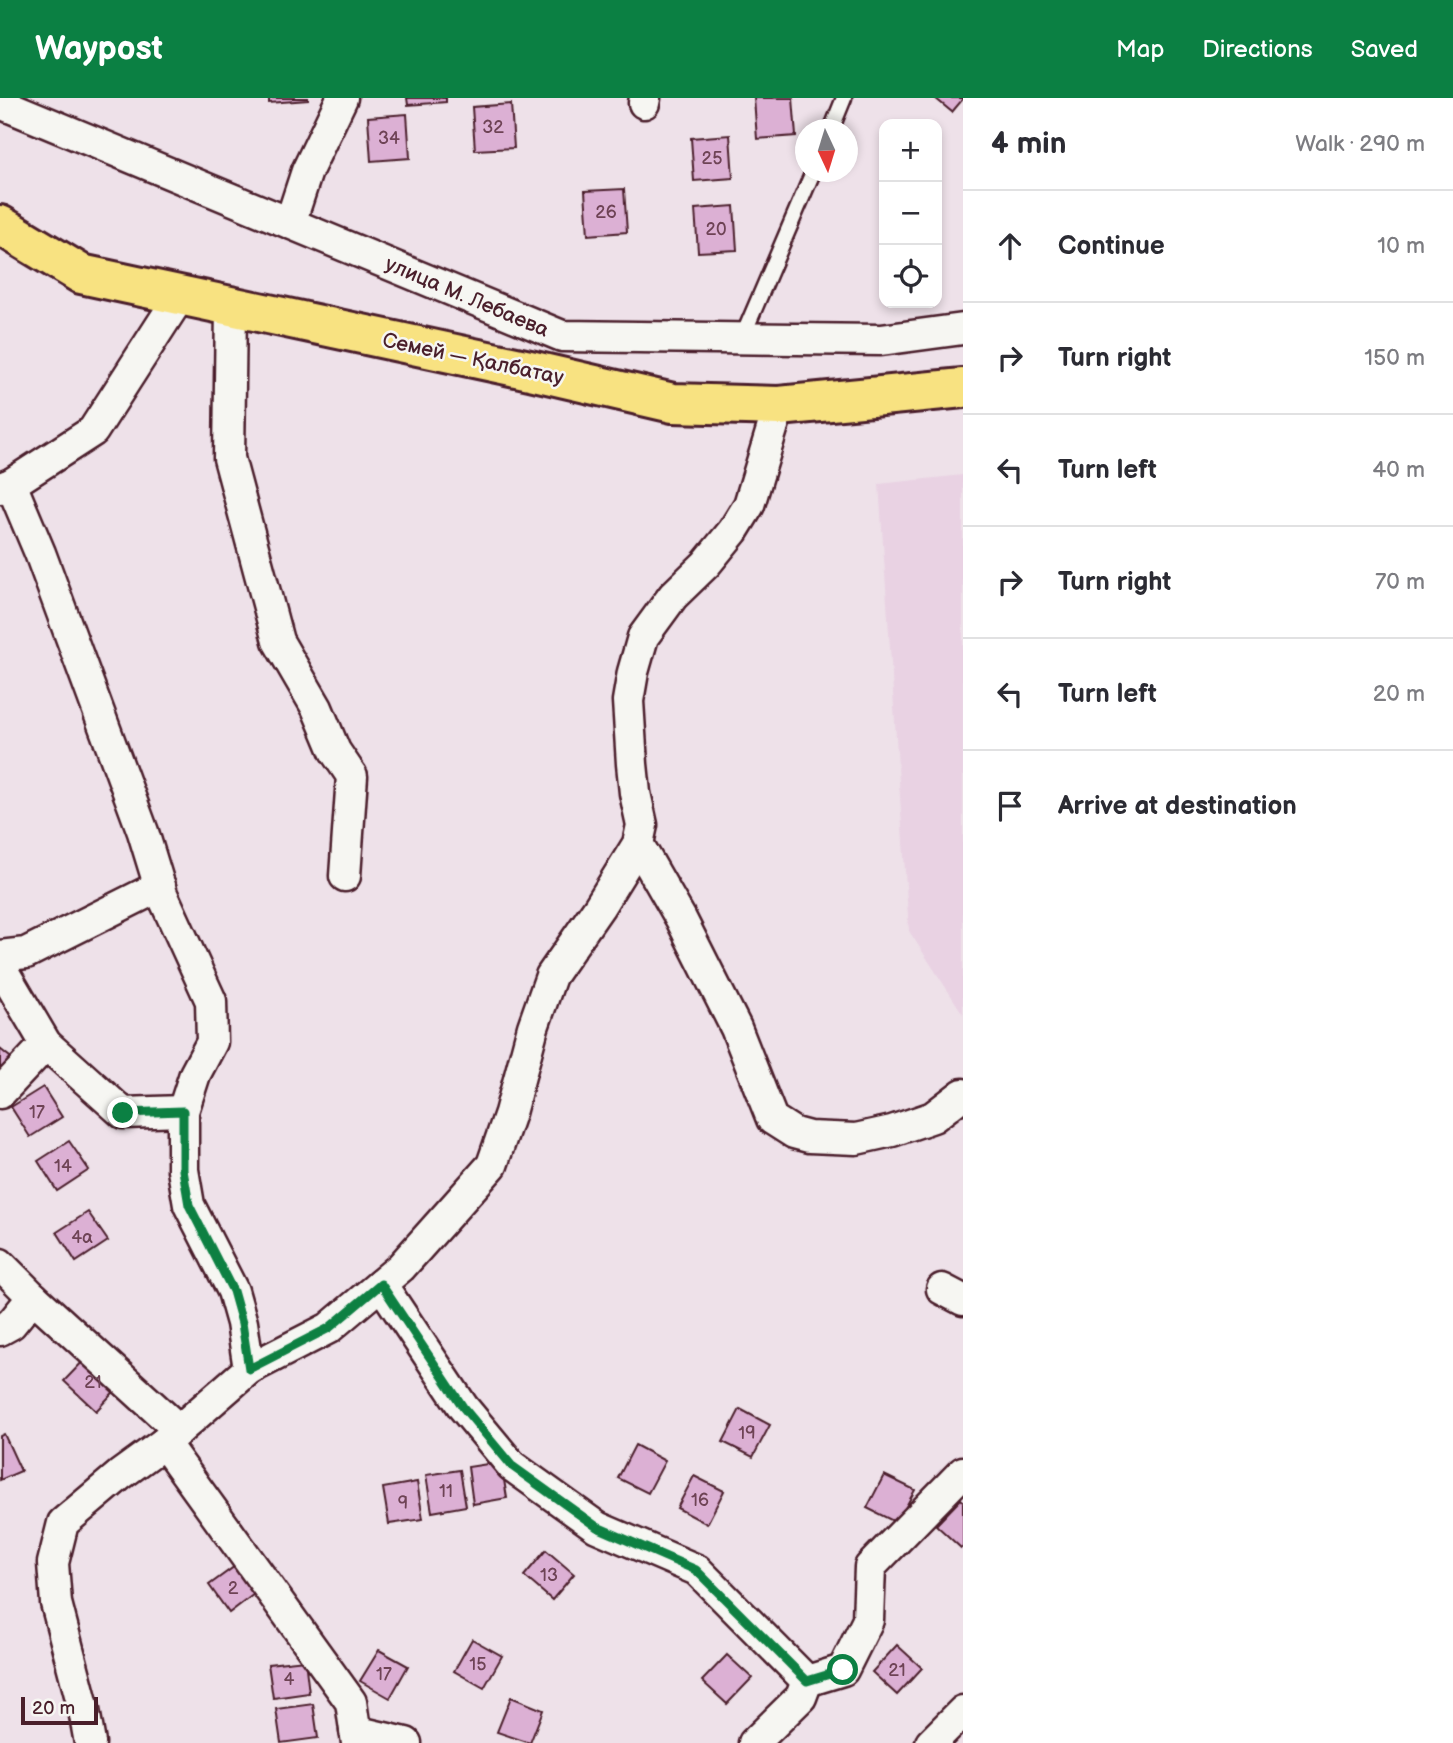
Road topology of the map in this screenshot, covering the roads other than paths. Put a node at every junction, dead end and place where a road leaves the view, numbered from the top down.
1 (342, 98) edge
2 (844, 98) edge
3 (0, 103) edge
4 (835, 119) edge
5 (809, 182) edge
6 (290, 223) junction
7 (0, 225) edge
8 (180, 296) junction
9 (230, 307) junction
10 (963, 329) edge
11 (742, 338) junction
12 (963, 388) edge
13 (779, 406) junction
14 (6, 486) edge
15 (638, 844) junction
16 (345, 876) dead end
17 (160, 887) junction
18 (0, 956) edge
19 (0, 966) edge
20 (46, 1044) junction
21 (0, 1093) edge
22 (963, 1094) edge
23 (183, 1111) junction
24 (0, 1265) edge
25 (381, 1284) junction
26 (33, 1297) junction
27 (0, 1330) edge
28 (249, 1369) junction
29 (172, 1436) junction
30 (963, 1472) edge
31 (807, 1681) junction
32 (963, 1711) edge
33 (356, 1737) edge
34 (90, 1743) edge
35 (406, 1743) edge
36 (754, 1743) edge
37 (931, 1743) edge

1 - 6 street
2 - 4 lane
3 - 6 street, улица М. Лебаева
5 - 11 lane
6 - 11 street, улица М. Лебаева
7 - 8 highway, Семей — Қалбатау
8 - 9 highway, Семей — Қалбатау
8 - 14 street
9 - 13 highway, Семей — Қалбатау
9 - 16 street
10 - 11 street, улица М. Лебаева
12 - 13 highway, Семей — Қалбатау
13 - 15 street
14 - 17 street
15 - 22 street
15 - 25 street
17 - 18 street
17 - 23 street
19 - 20 street
20 - 21 street
20 - 23 street
23 - 28 street
24 - 26 street
25 - 28 street
25 - 31 street
26 - 27 street
26 - 29 street
28 - 29 street
29 - 33 street
29 - 34 street
30 - 31 street
31 - 36 street
32 - 37 street
33 - 35 street

